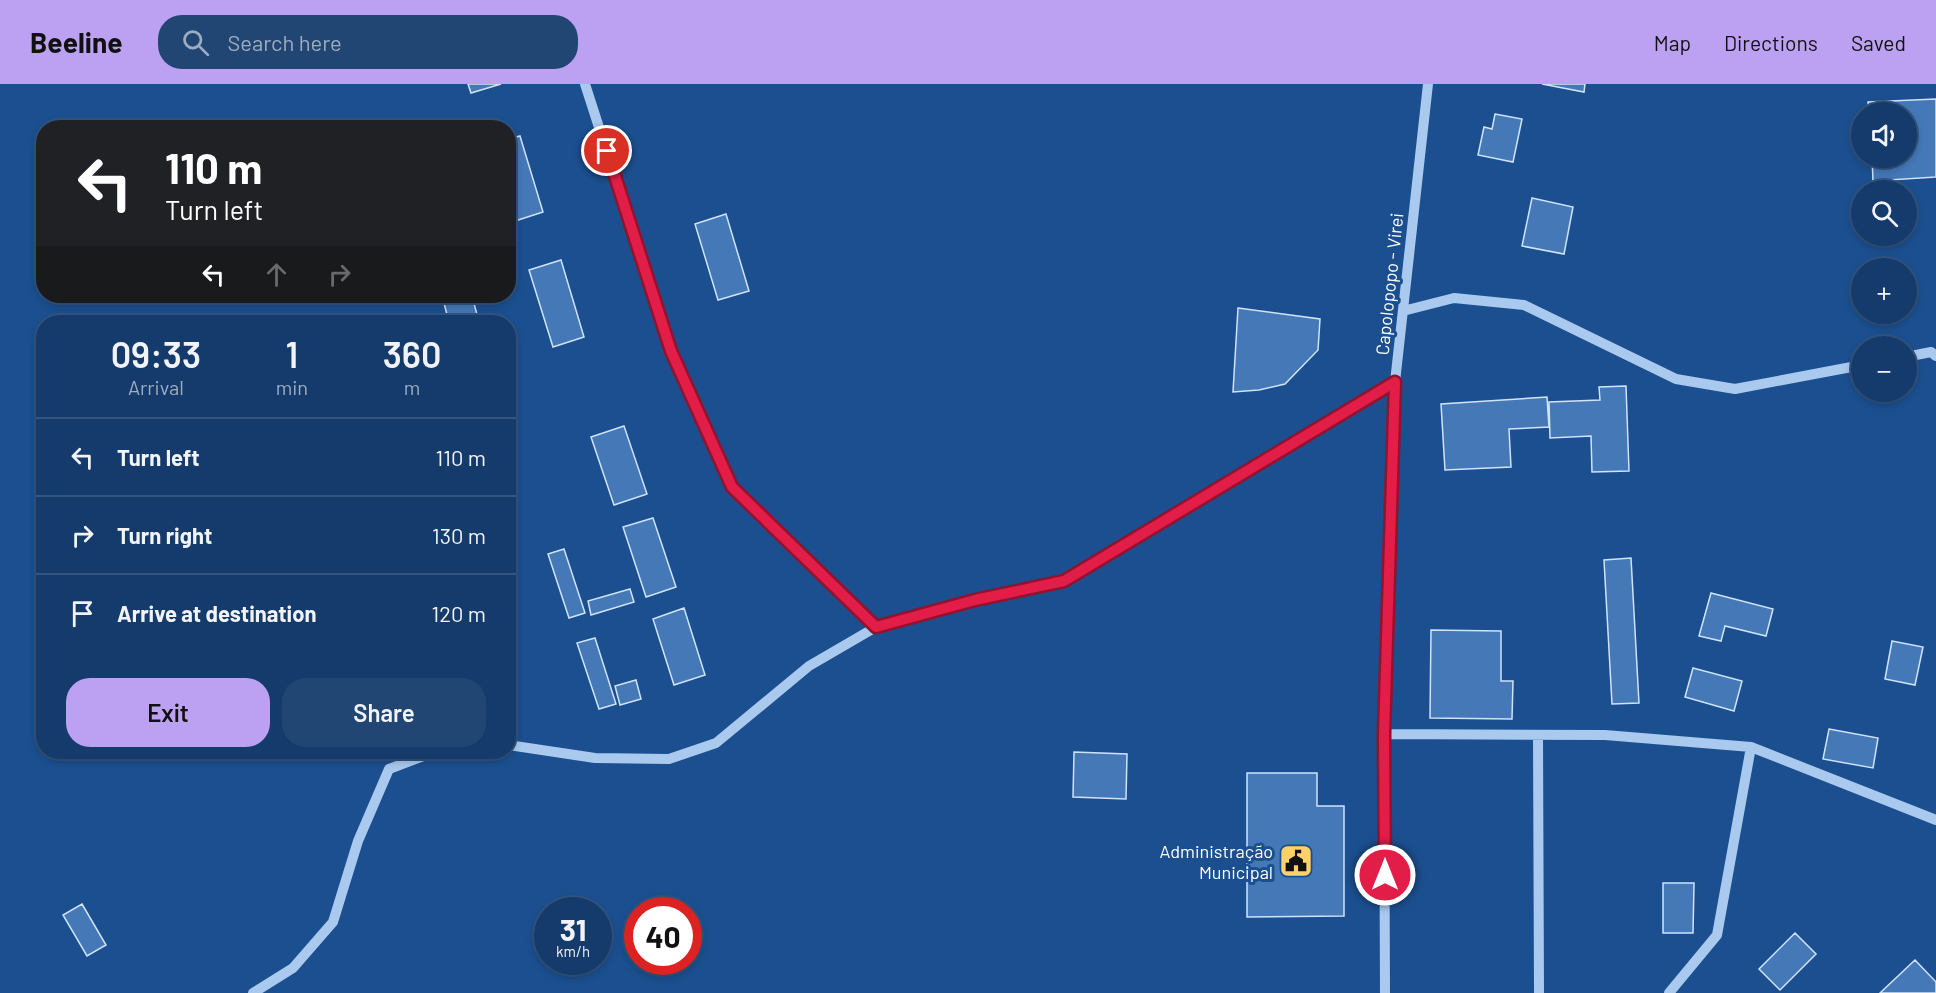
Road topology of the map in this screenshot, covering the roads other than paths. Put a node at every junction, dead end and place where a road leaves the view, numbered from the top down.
1 (585, 84) edge
2 (1428, 84) edge
3 (1402, 311) junction
4 (1917, 355) edge
5 (1936, 356) edge
6 (1851, 367) edge
7 (1395, 382) junction
8 (876, 627) junction
9 (1384, 734) junction
10 (1538, 735) junction
11 (516, 746) edge
12 (1751, 747) junction
13 (415, 759) edge
14 (1936, 820) edge
15 (254, 993) edge
16 (1385, 993) edge
17 (1539, 993) edge
18 (1669, 993) edge

1 - 8 street
2 - 3 street, Capolopopo - Virei
3 - 6 street
3 - 7 street, Capolopopo - Virei
4 - 5 street
7 - 8 street
7 - 9 street, Capolopopo - Virei
8 - 11 street
9 - 10 street
9 - 16 street, Capolopopo - Virei
10 - 12 street
10 - 17 street
12 - 14 street
12 - 18 street
13 - 15 street

